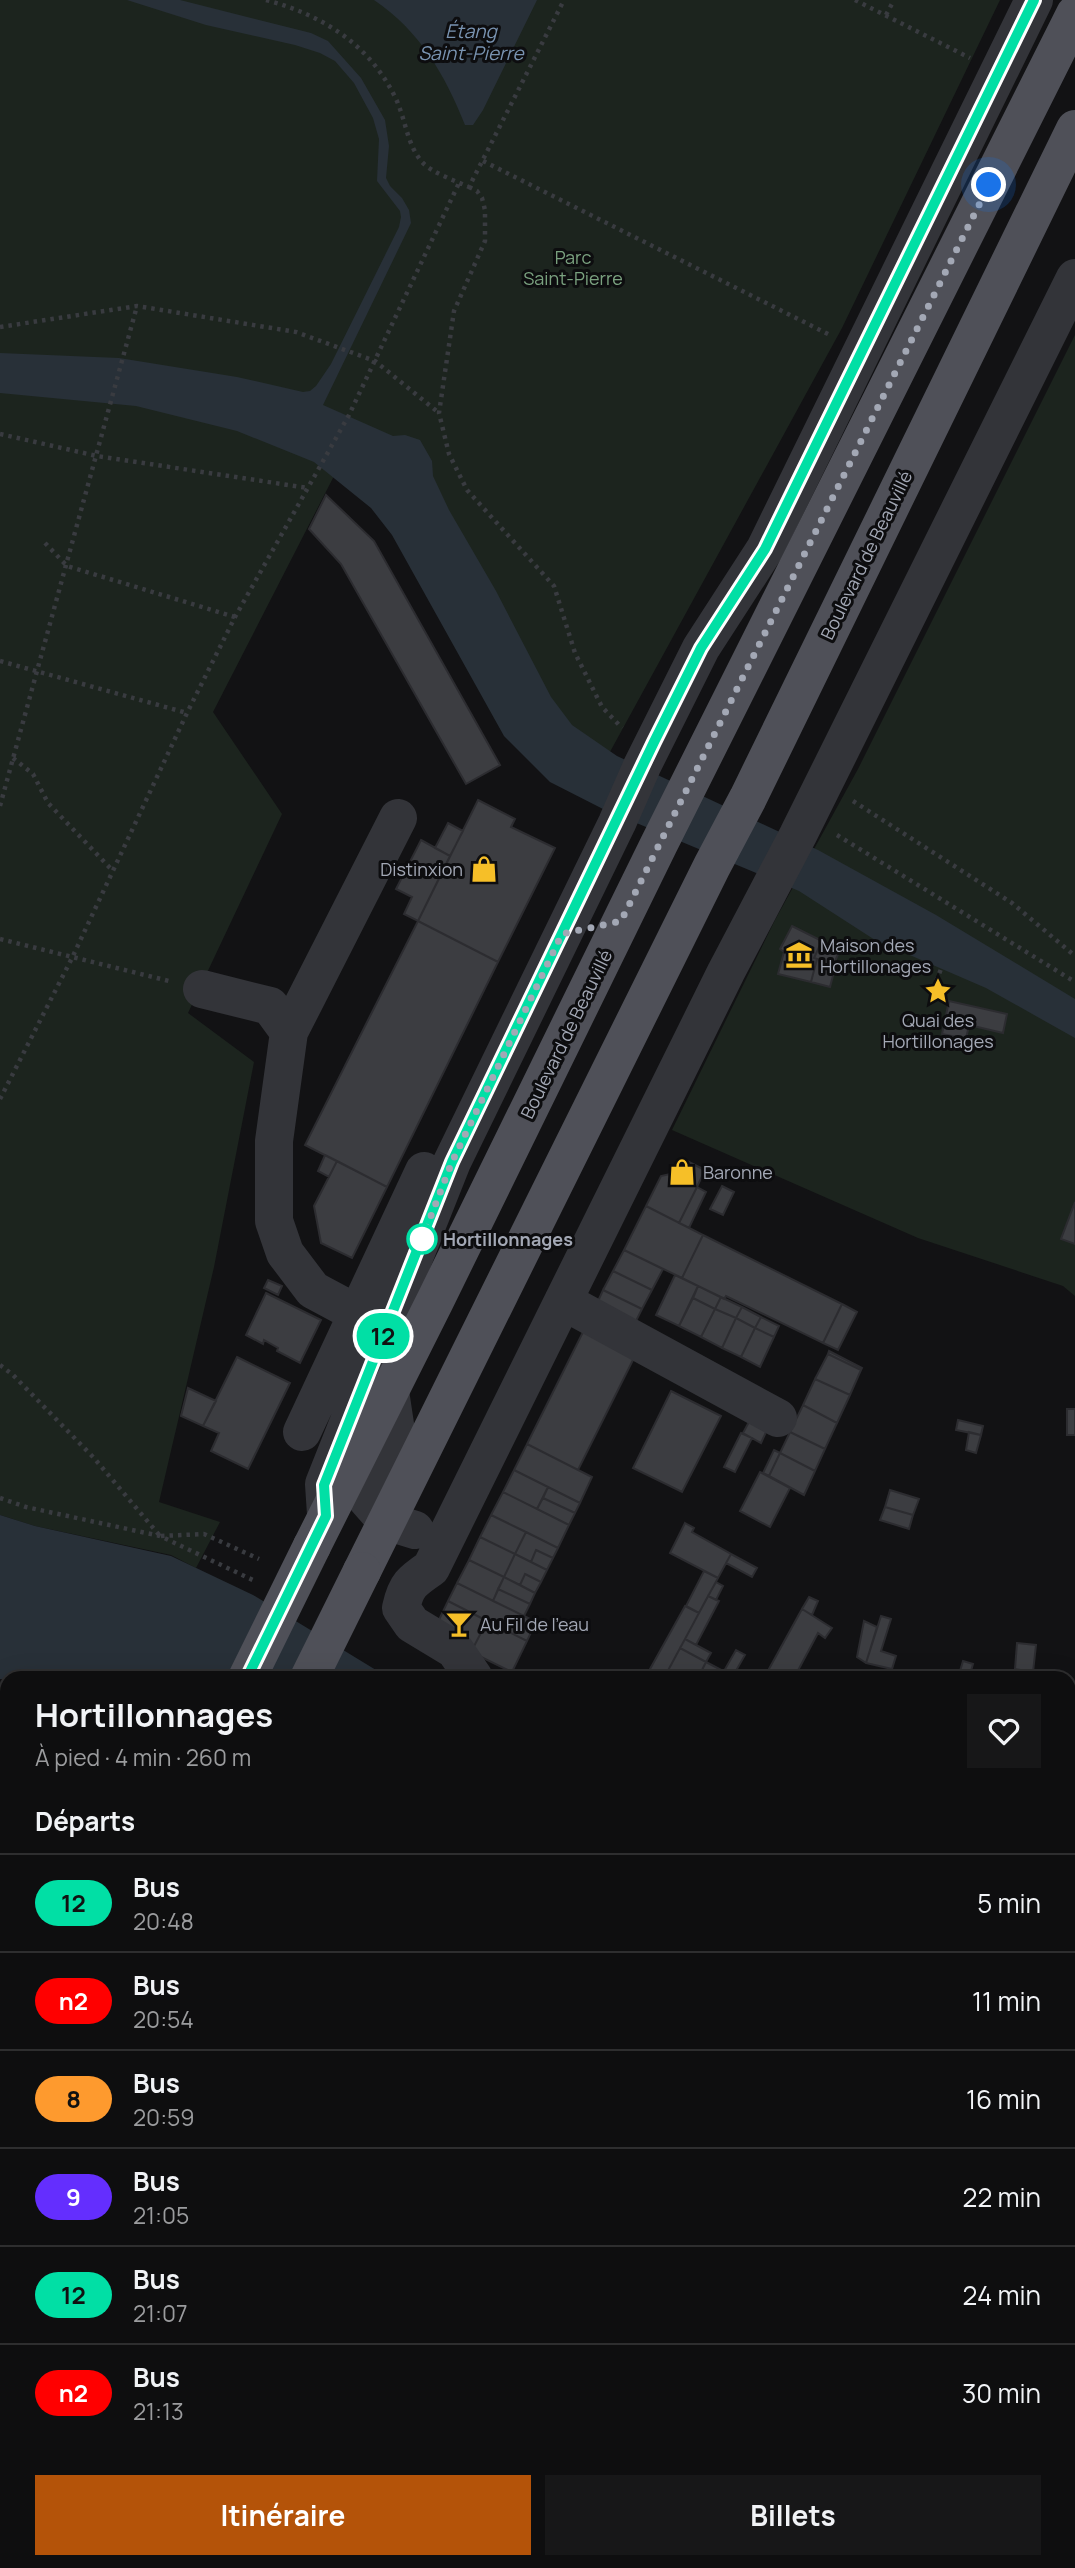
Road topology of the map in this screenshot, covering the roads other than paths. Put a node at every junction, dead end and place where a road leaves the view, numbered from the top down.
1 (1034, 0) edge
2 (1075, 14) edge
3 (1075, 129) edge
4 (1075, 278) edge
5 (398, 818) dead end
6 (621, 921) junction
7 (562, 934) junction
8 (202, 989) road end
9 (289, 1032) junction
10 (563, 1301) junction
11 (356, 1313) junction
12 (377, 1388) junction
13 (778, 1418) dead end
14 (302, 1432) dead end
15 (398, 1539) junction
16 (250, 1671) edge
17 (313, 1671) edge
18 (469, 1671) edge

1 - 7 street
2 - 6 main road, Boulevard de Beauvillé
3 - 15 main road, Boulevard de Beauvillé
4 - 10 street, Boulevard de Beauvillé
5 - 9 street
6 - 7 street
6 - 12 main road, Boulevard de Beauvillé
7 - 11 street
7 - 12 street
8 - 9 street
9 - 11 street
10 - 13 street
10 - 15 street, Boulevard de Beauvillé
11 - 12 street
11 - 14 street
12 - 15 street
12 - 16 main road, Boulevard de Beauvillé, bridge
15 - 17 main road, Boulevard de Beauvillé, bridge
15 - 18 street, Boulevard de Beauvillé

